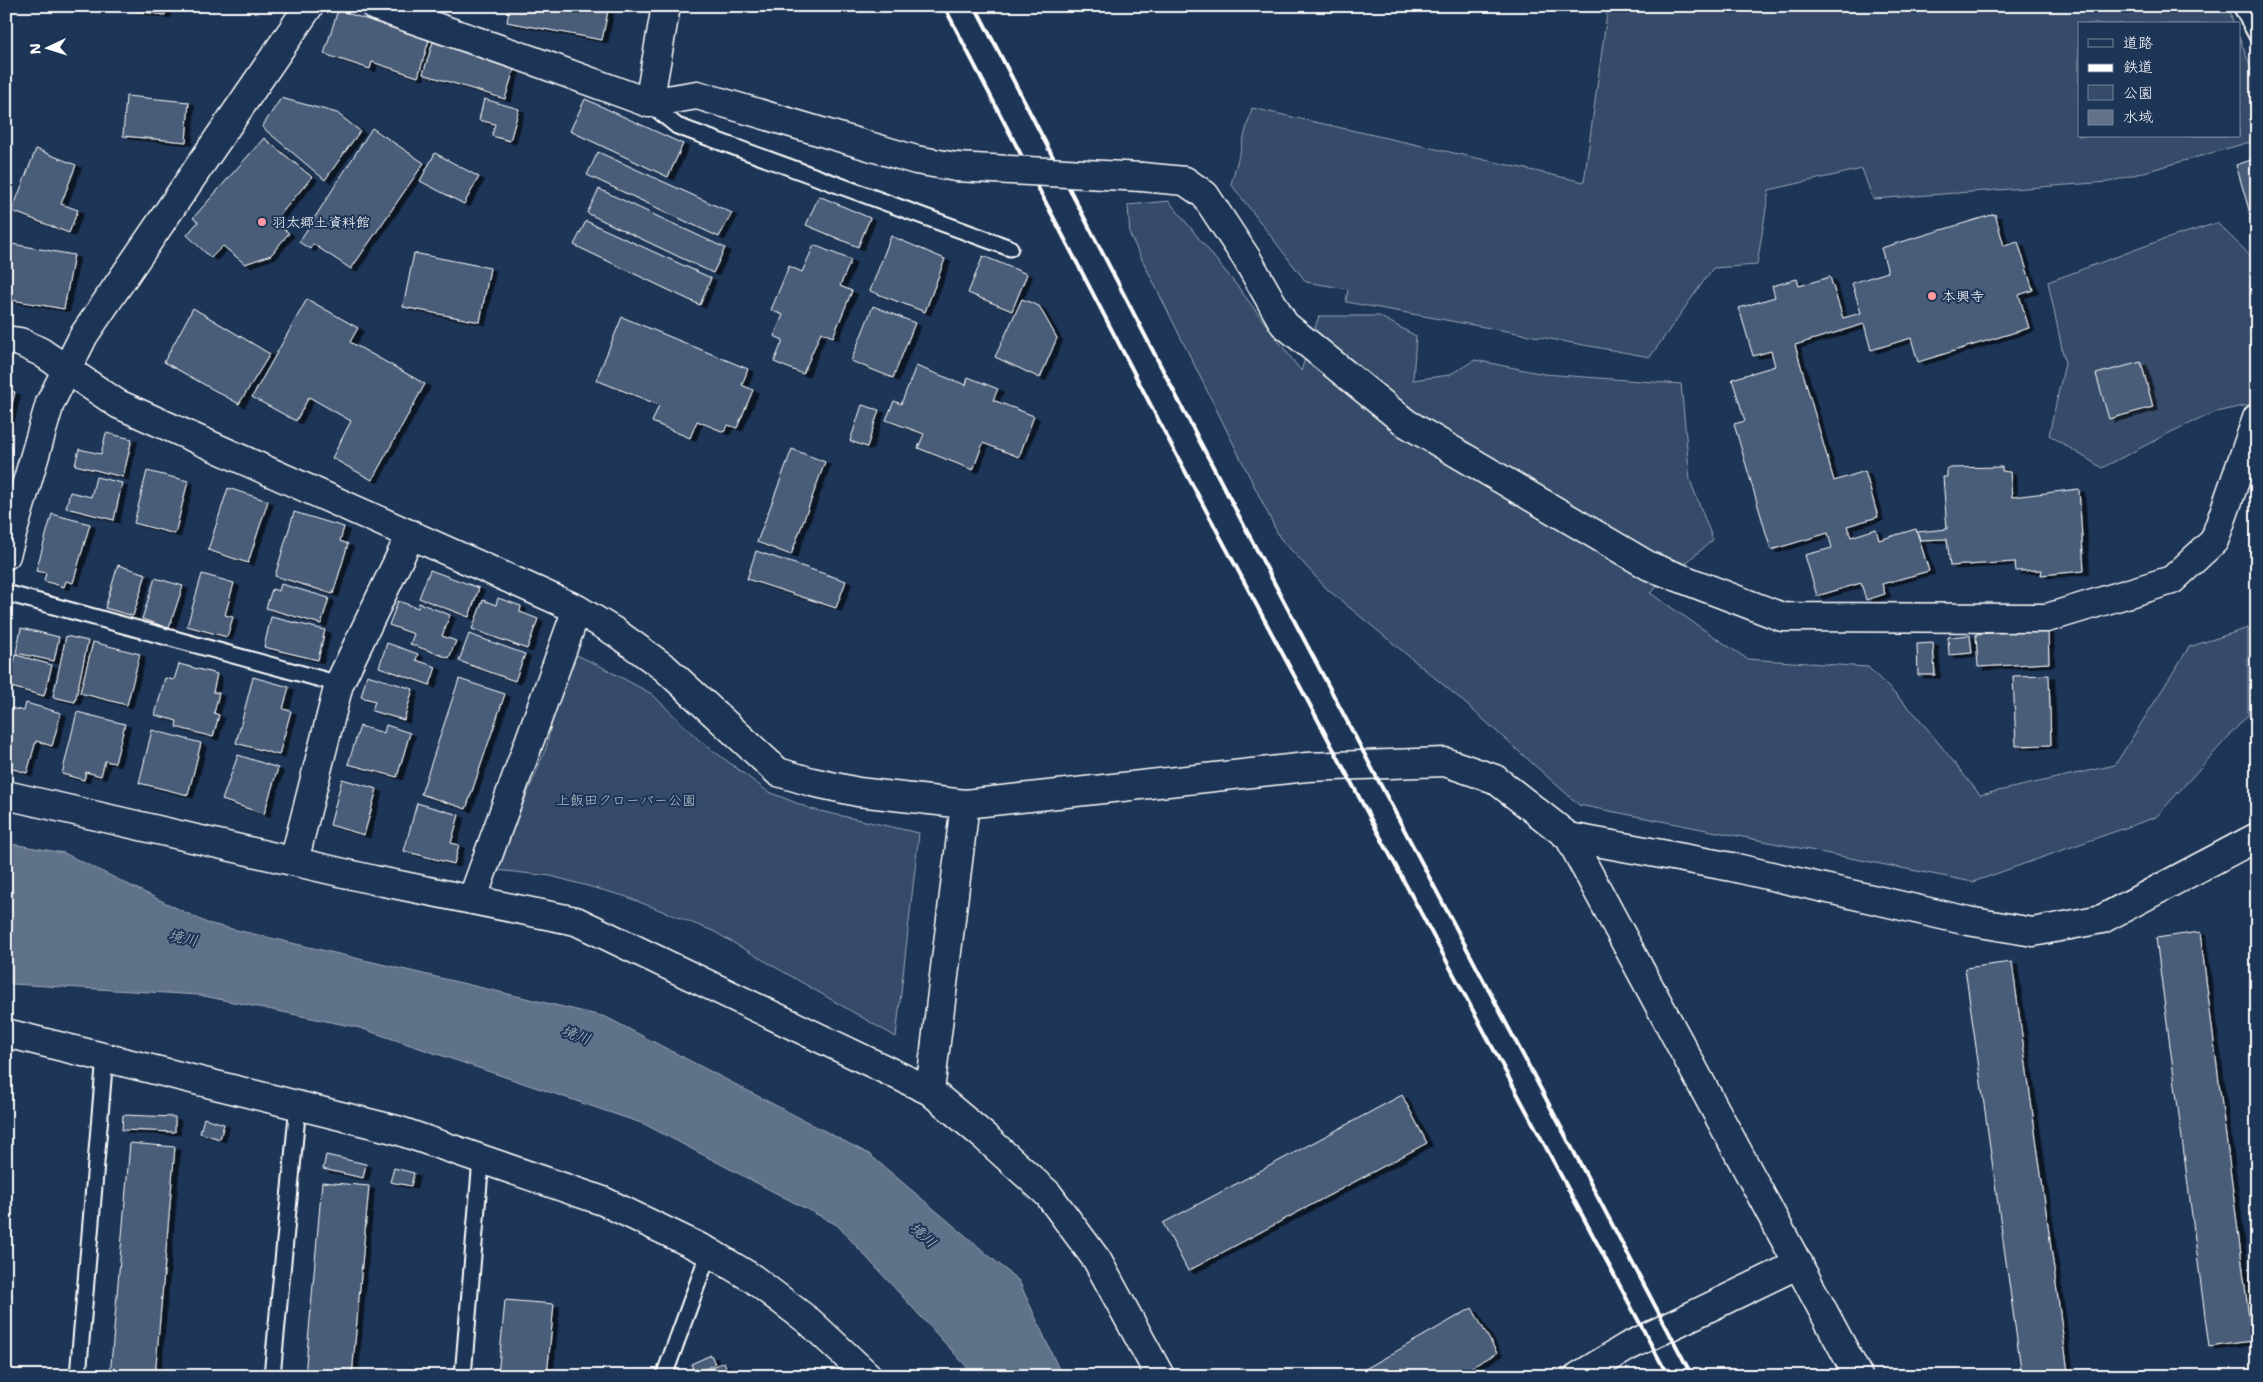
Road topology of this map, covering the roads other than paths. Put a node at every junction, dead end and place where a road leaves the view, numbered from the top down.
1 (310, 6) edge
2 (374, 6) edge
3 (666, 6) edge
4 (2241, 6) edge
5 (2257, 36) edge
6 (649, 104) junction
7 (1010, 248) dead end
8 (6, 340) edge
9 (66, 368) junction
10 (2257, 418) edge
11 (411, 534) junction
12 (6, 555) edge
13 (6, 593) edge
14 (577, 609) junction
15 (339, 684) junction
16 (6, 795) edge
17 (965, 804) junction
18 (1569, 837) junction
19 (2257, 837) edge
20 (294, 861) junction
21 (472, 900) junction
22 (6, 1033) edge
23 (104, 1056) junction
24 (930, 1091) junction
25 (298, 1105) junction
26 (481, 1159) junction
27 (709, 1252) junction
28 (1799, 1264) junction
29 (78, 1376) edge
30 (272, 1376) edge
31 (463, 1376) edge
32 (664, 1376) edge
33 (868, 1376) edge
34 (1160, 1376) edge
35 (1579, 1376) edge
36 (1858, 1376) edge

1 - 9 street
2 - 6 street
3 - 6 street
4 - 5 lane
6 - 7 lane
6 - 10 street, bridge
8 - 9 street
9 - 11 street
9 - 12 street
11 - 14 street
11 - 15 street
13 - 15 lane
14 - 17 street
14 - 21 street
15 - 20 street
16 - 20 street
17 - 18 street
17 - 24 street
18 - 19 street
18 - 28 street
20 - 21 street
21 - 24 street
22 - 23 street
23 - 25 street
23 - 29 lane
24 - 34 street
25 - 26 street
25 - 30 lane
26 - 27 street
26 - 31 lane
27 - 32 lane
27 - 33 street
28 - 35 street
28 - 36 street

